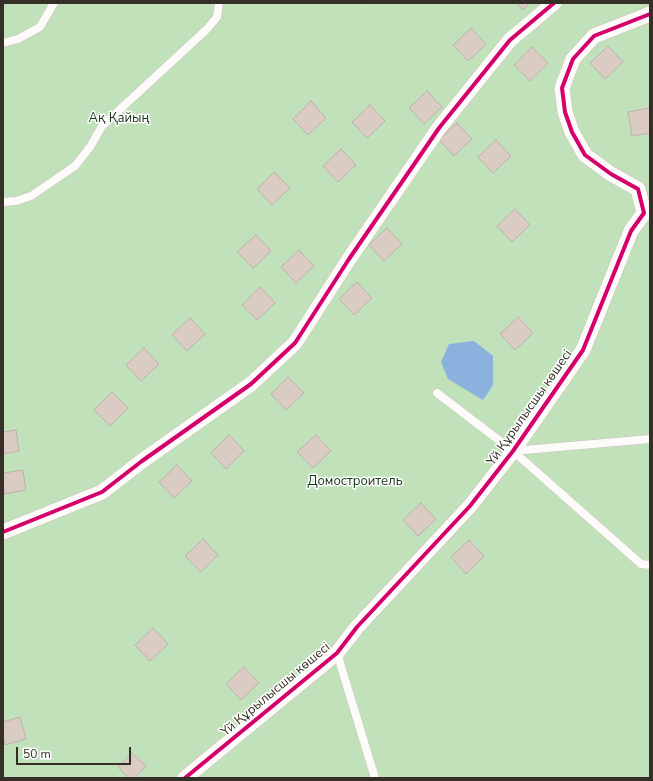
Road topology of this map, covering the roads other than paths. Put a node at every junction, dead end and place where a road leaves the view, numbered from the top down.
1 (54, 3) edge
2 (219, 3) edge
3 (554, 3) edge
4 (650, 14) edge
5 (3, 43) edge
6 (3, 202) edge
7 (647, 215) edge
8 (437, 393) dead end
9 (650, 439) edge
10 (513, 451) junction
11 (3, 532) edge
12 (650, 565) edge
13 (337, 653) junction
14 (185, 778) edge
15 (375, 778) edge

1 - 5 lane
2 - 6 lane
3 - 11 street
4 - 7 street, Үй Құрылысшы көшесі
7 - 10 street, Үй Құрылысшы көшесі
8 - 10 lane
9 - 10 lane
10 - 12 lane
10 - 13 street, Үй Құрылысшы көшесі
13 - 14 street, Үй Құрылысшы көшесі
13 - 15 lane

